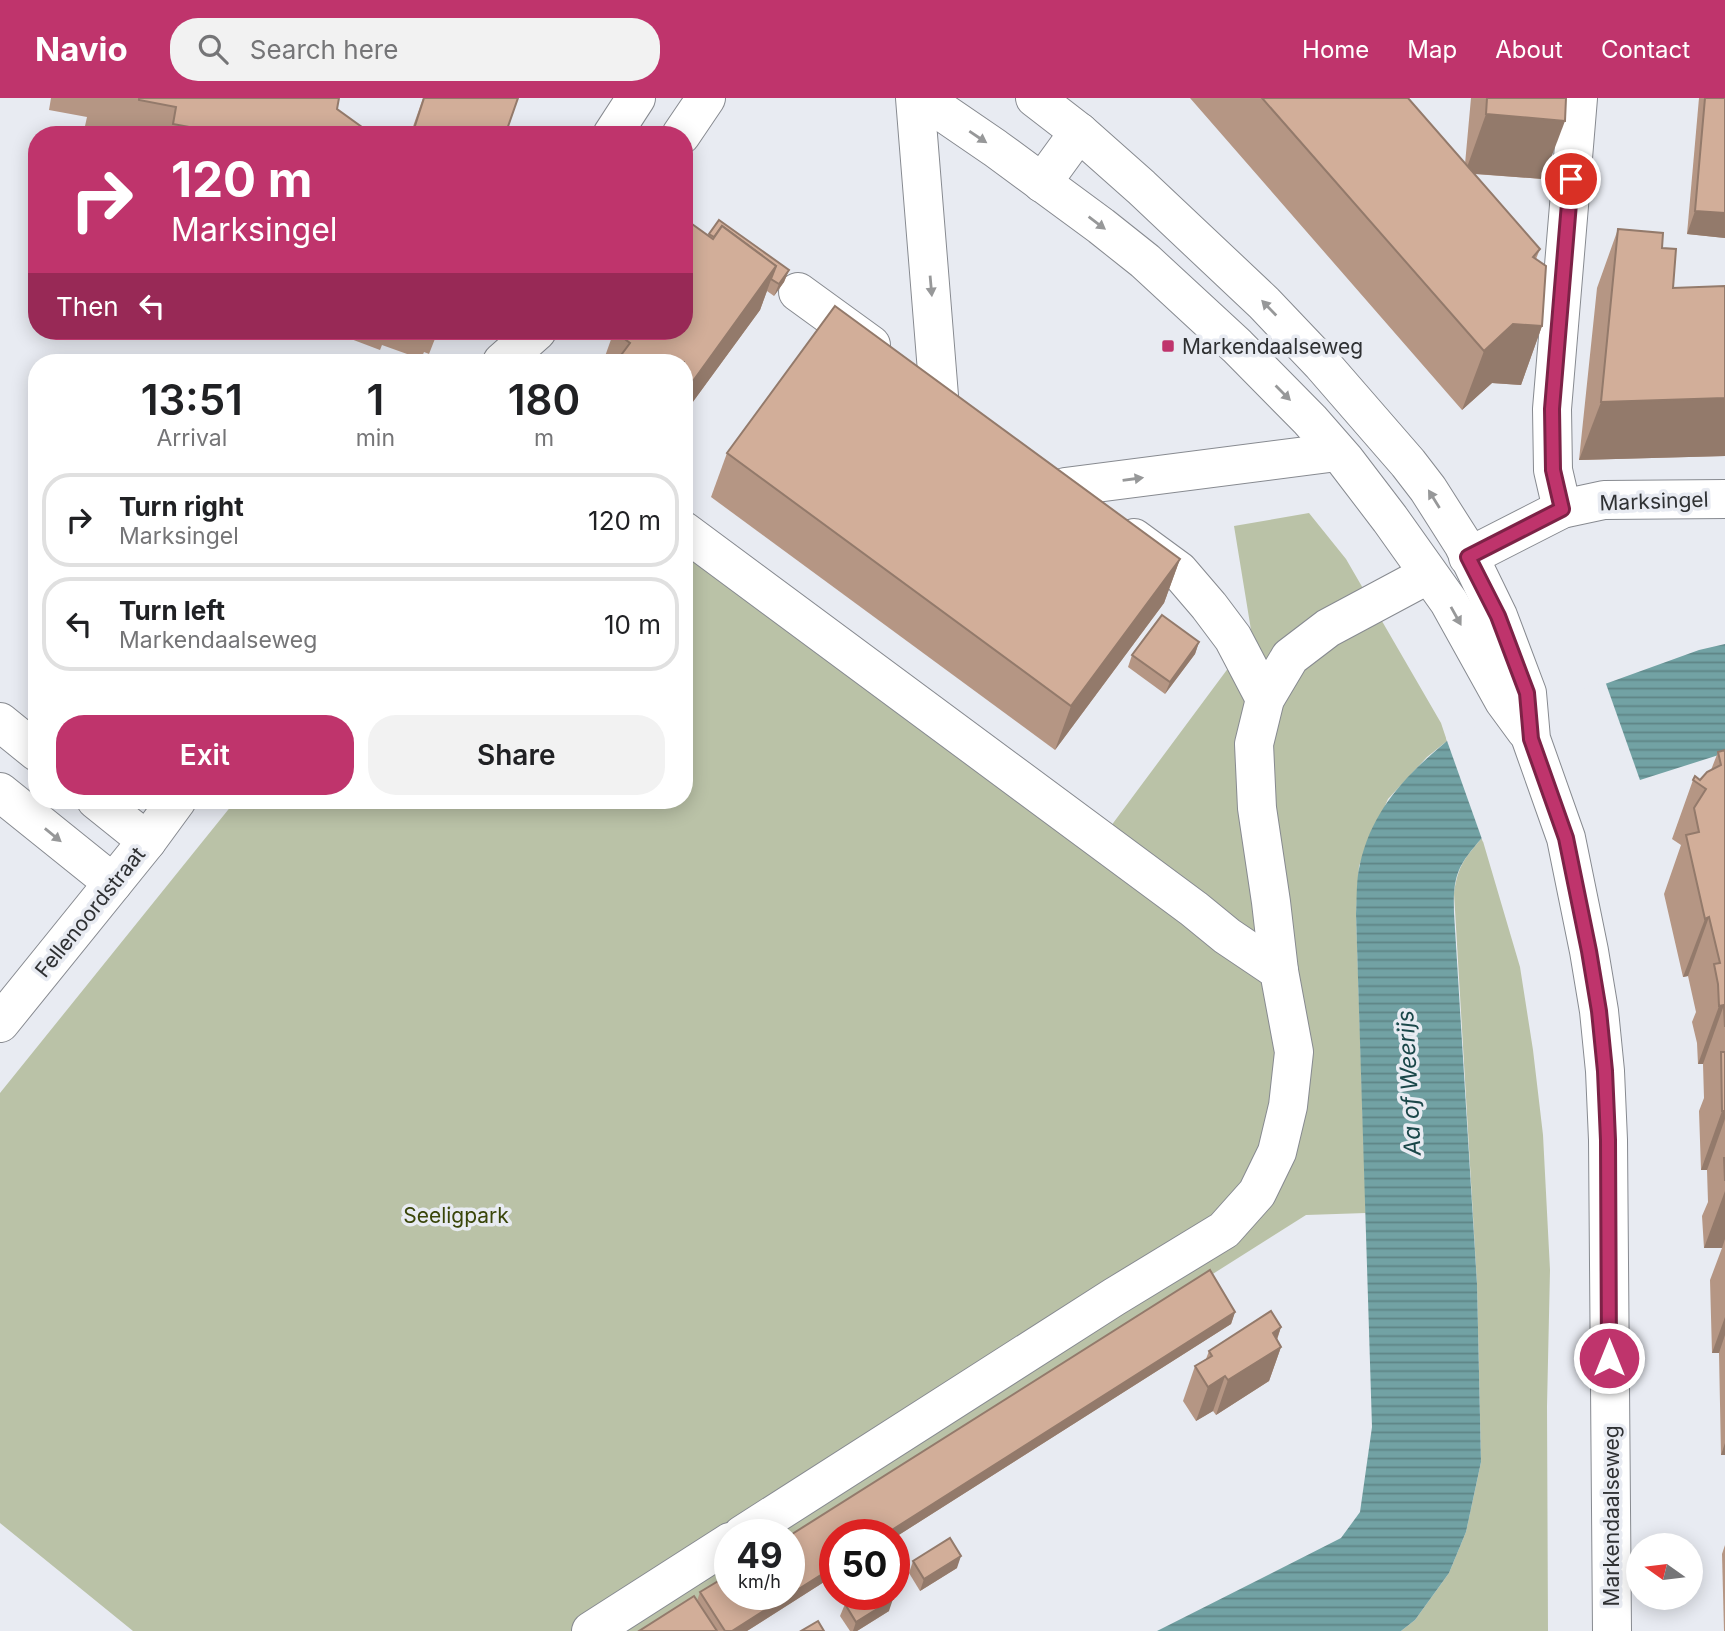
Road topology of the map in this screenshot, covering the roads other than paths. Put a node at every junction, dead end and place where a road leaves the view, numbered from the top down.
1 (636, 98) edge
2 (706, 98) edge
3 (915, 98) edge
4 (922, 98) edge
5 (1035, 98) edge
6 (1578, 98) edge
7 (618, 126) edge
8 (687, 126) edge
9 (1079, 132) junction
10 (1042, 183) junction
11 (798, 292) dead end
12 (527, 340) edge
13 (511, 354) edge
14 (939, 396) junction
15 (971, 419) edge
16 (1337, 452) junction
17 (1034, 464) edge
18 (1065, 488) junction
19 (1725, 499) edge
20 (1562, 509) junction
21 (693, 538) edge
22 (1468, 557) junction
23 (1415, 582) dead end
24 (1516, 697) junction
25 (1265, 699) junction
26 (0, 722) edge
27 (28, 745) edge
28 (0, 792) edge
29 (107, 809) edge
30 (170, 809) edge
31 (147, 841) junction
32 (113, 883) junction
33 (1279, 971) junction
34 (0, 1023) edge
35 (767, 1519) edge
36 (714, 1552) edge
37 (591, 1631) edge
38 (1612, 1631) edge

1 - 7 main road
2 - 8 main road
3 -> 14 main road
4 -> 10 main road, Markendaalseweg
5 - 9 main road, Markendaalseweg
6 - 20 main road
9 - 10 main road
22 -> 9 main road, Markendaalseweg
10 -> 16 main road, Markendaalseweg
11 - 14 main road
12 - 13 main road
14 - 15 main road
18 -> 16 main road
16 -> 24 main road, Markendaalseweg
17 - 18 main road
18 - 25 main road
19 - 20 main road, Marksingel
20 - 22 main road, Marksingel
21 - 33 main road
22 - 24 main road, Markendaalseweg
23 - 25 main road
24 - 38 main road, Markendaalseweg
25 - 33 main road
26 - 27 main road
28 -> 32 main road
29 - 31 main road
30 - 31 main road, Fellenoordstraat
31 - 32 main road, Fellenoordstraat
32 - 34 main road, Fellenoordstraat
33 - 35 main road
36 - 37 main road

